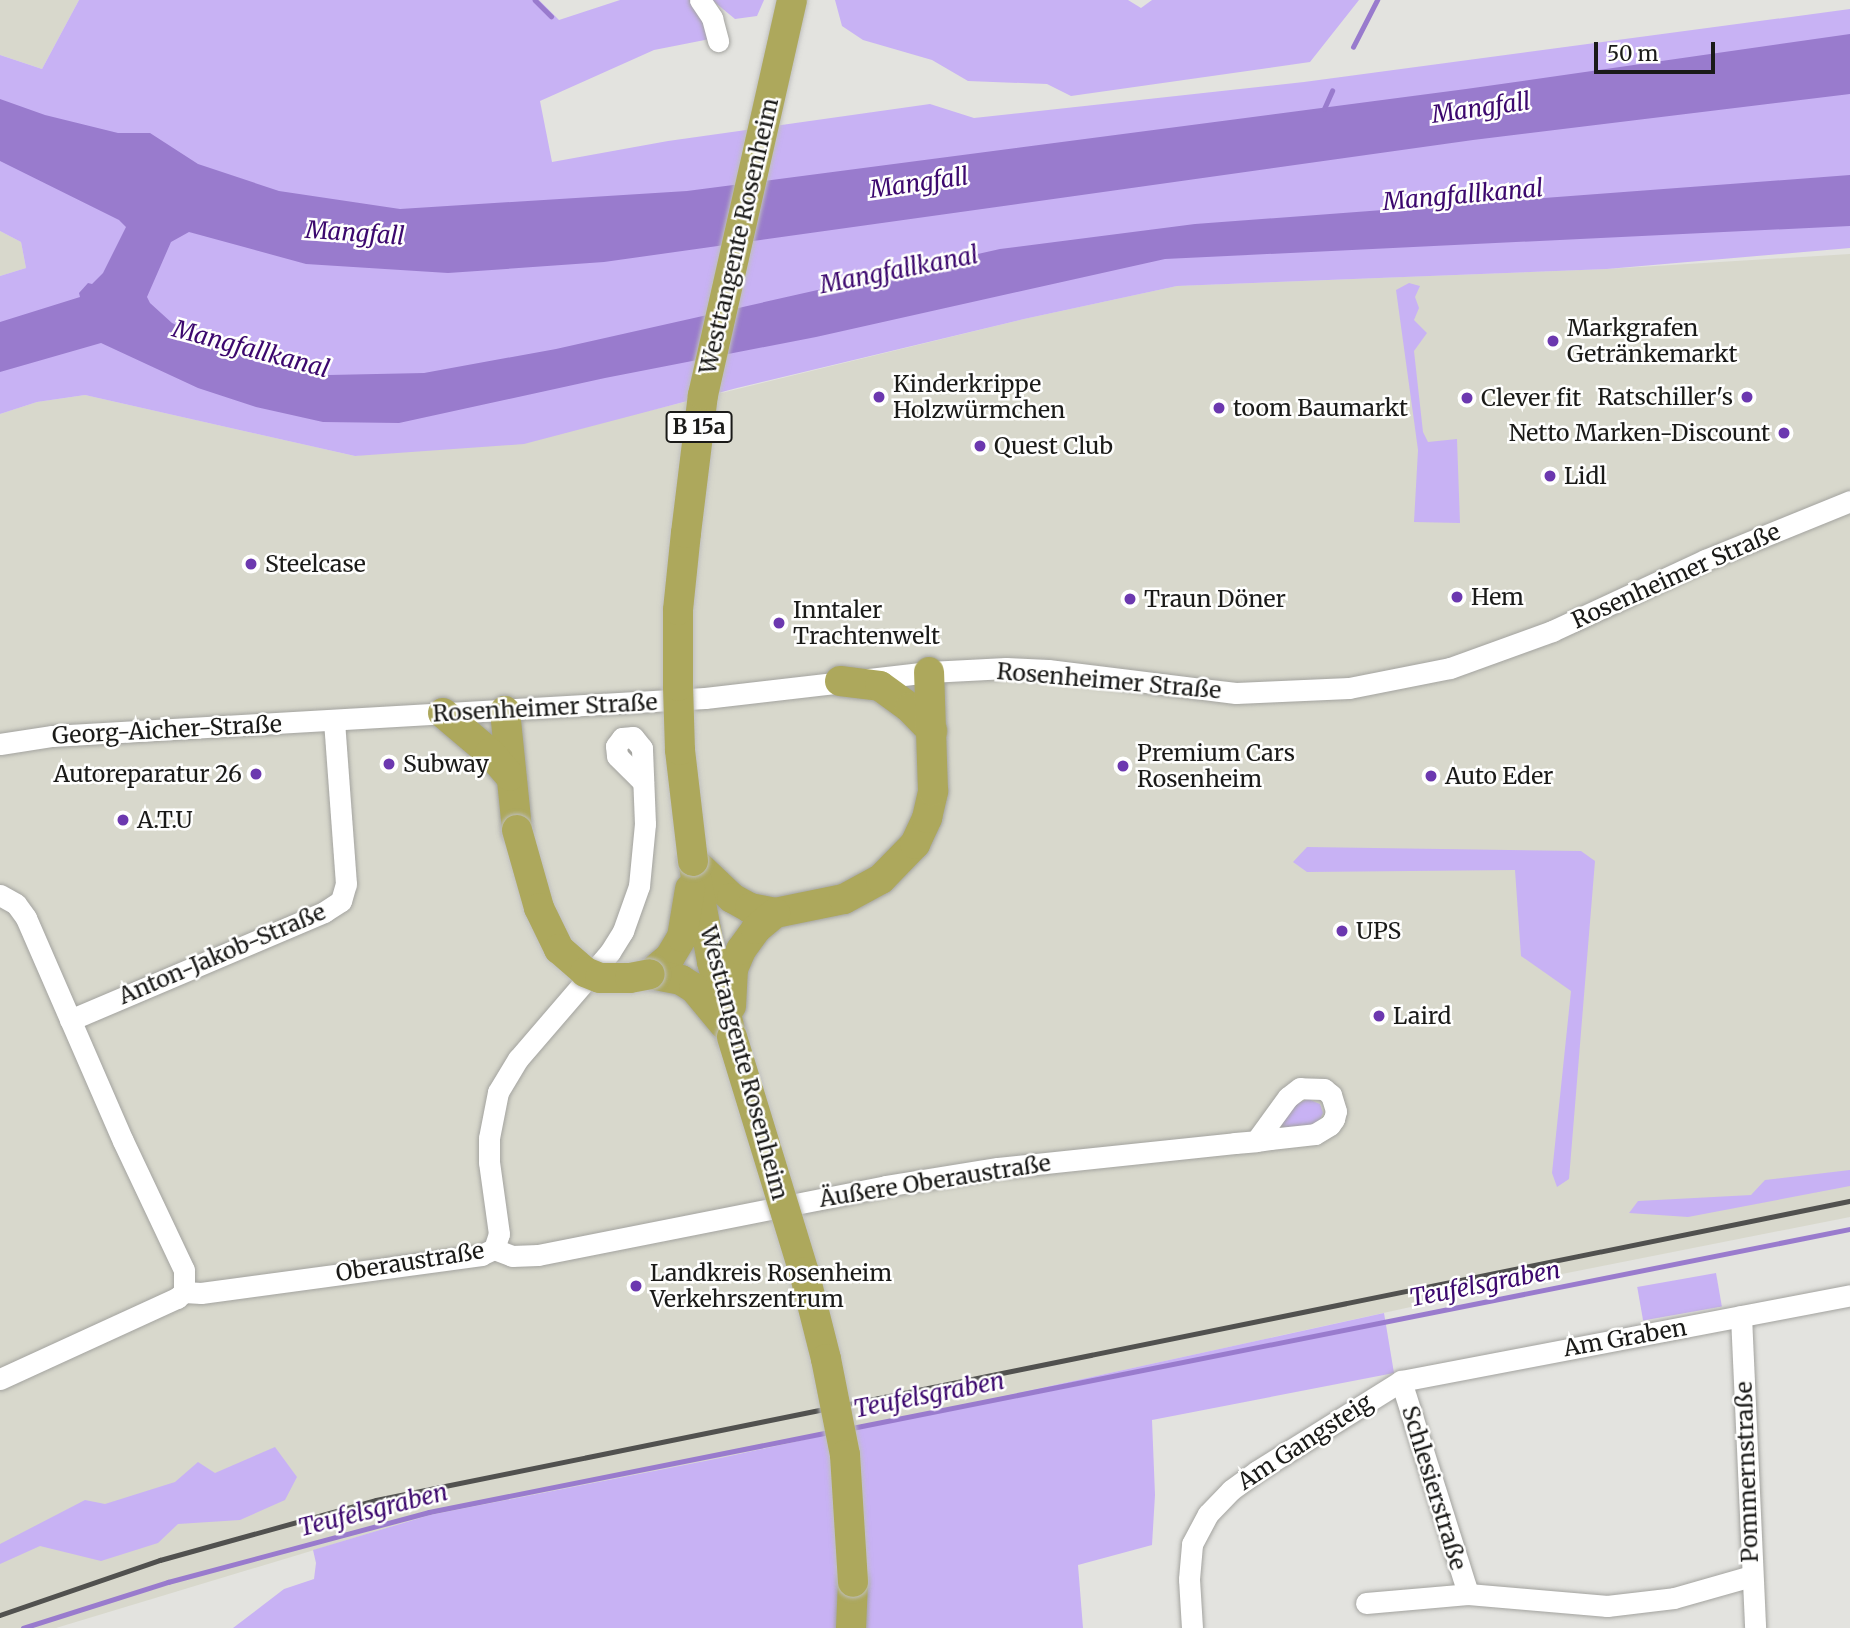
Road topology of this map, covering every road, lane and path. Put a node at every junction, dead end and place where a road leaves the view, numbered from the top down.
1 (700, 0) edge
2 (792, 0) edge
3 (718, 41) dead end
4 (1850, 501) edge
5 (929, 672) junction
6 (840, 681) junction
7 (505, 711) junction
8 (443, 713) junction
9 (334, 722) junction
10 (932, 731) junction
11 (0, 744) edge
12 (510, 776) junction
13 (643, 782) dead end
14 (693, 861) junction
15 (0, 895) edge
16 (775, 913) junction
17 (650, 974) junction
18 (70, 1020) junction
19 (732, 1037) junction
20 (1256, 1141) dead end
21 (494, 1249) junction
22 (184, 1292) junction
23 (1850, 1295) edge
24 (1741, 1316) junction
25 (0, 1379) edge
26 (1401, 1381) junction
27 (1751, 1576) junction
28 (1468, 1594) junction
29 (1366, 1603) dead end
30 (851, 1628) edge
31 (1192, 1628) edge
32 (1755, 1628) edge

1 - 3 street
2 - 14 highway, Westtangente Rosenheim / B 15a, bridge
4 - 5 street, Rosenheimer Straße
5 - 6 street, Rosenheimer Straße
5 - 10 highway
6 - 7 street, Rosenheimer Straße
6 - 10 highway
7 - 8 street, Rosenheimer Straße
7 - 12 highway
8 - 9 street, Rosenheimer Straße
8 - 12 highway
9 - 11 street, Georg-Aicher-Straße
9 - 18 street, Anton-Jakob-Straße
10 - 16 highway
12 - 17 highway, bridge
13 - 21 street, Oberaustraße
14 - 16 highway
14 - 17 highway
14 - 19 highway, Westtangente Rosenheim / B 15a
15 - 18 street
16 - 19 highway
17 - 19 highway
18 - 22 street
19 - 30 highway, Westtangente Rosenheim / B 15a, bridge
20 - 21 street, Äußere Oberaustraße
21 - 22 street, Oberaustraße
22 - 25 street, Oberaustraße
23 - 24 street, Am Graben
24 - 26 street, Am Graben
24 - 27 street, Pommernstraße
26 - 28 street, Schlesierstraße
26 - 31 street, Am Gangsteig
27 - 28 street, Schlesierstraße
27 - 32 street, Pommernstraße
28 - 29 street, Schlesierstraße

